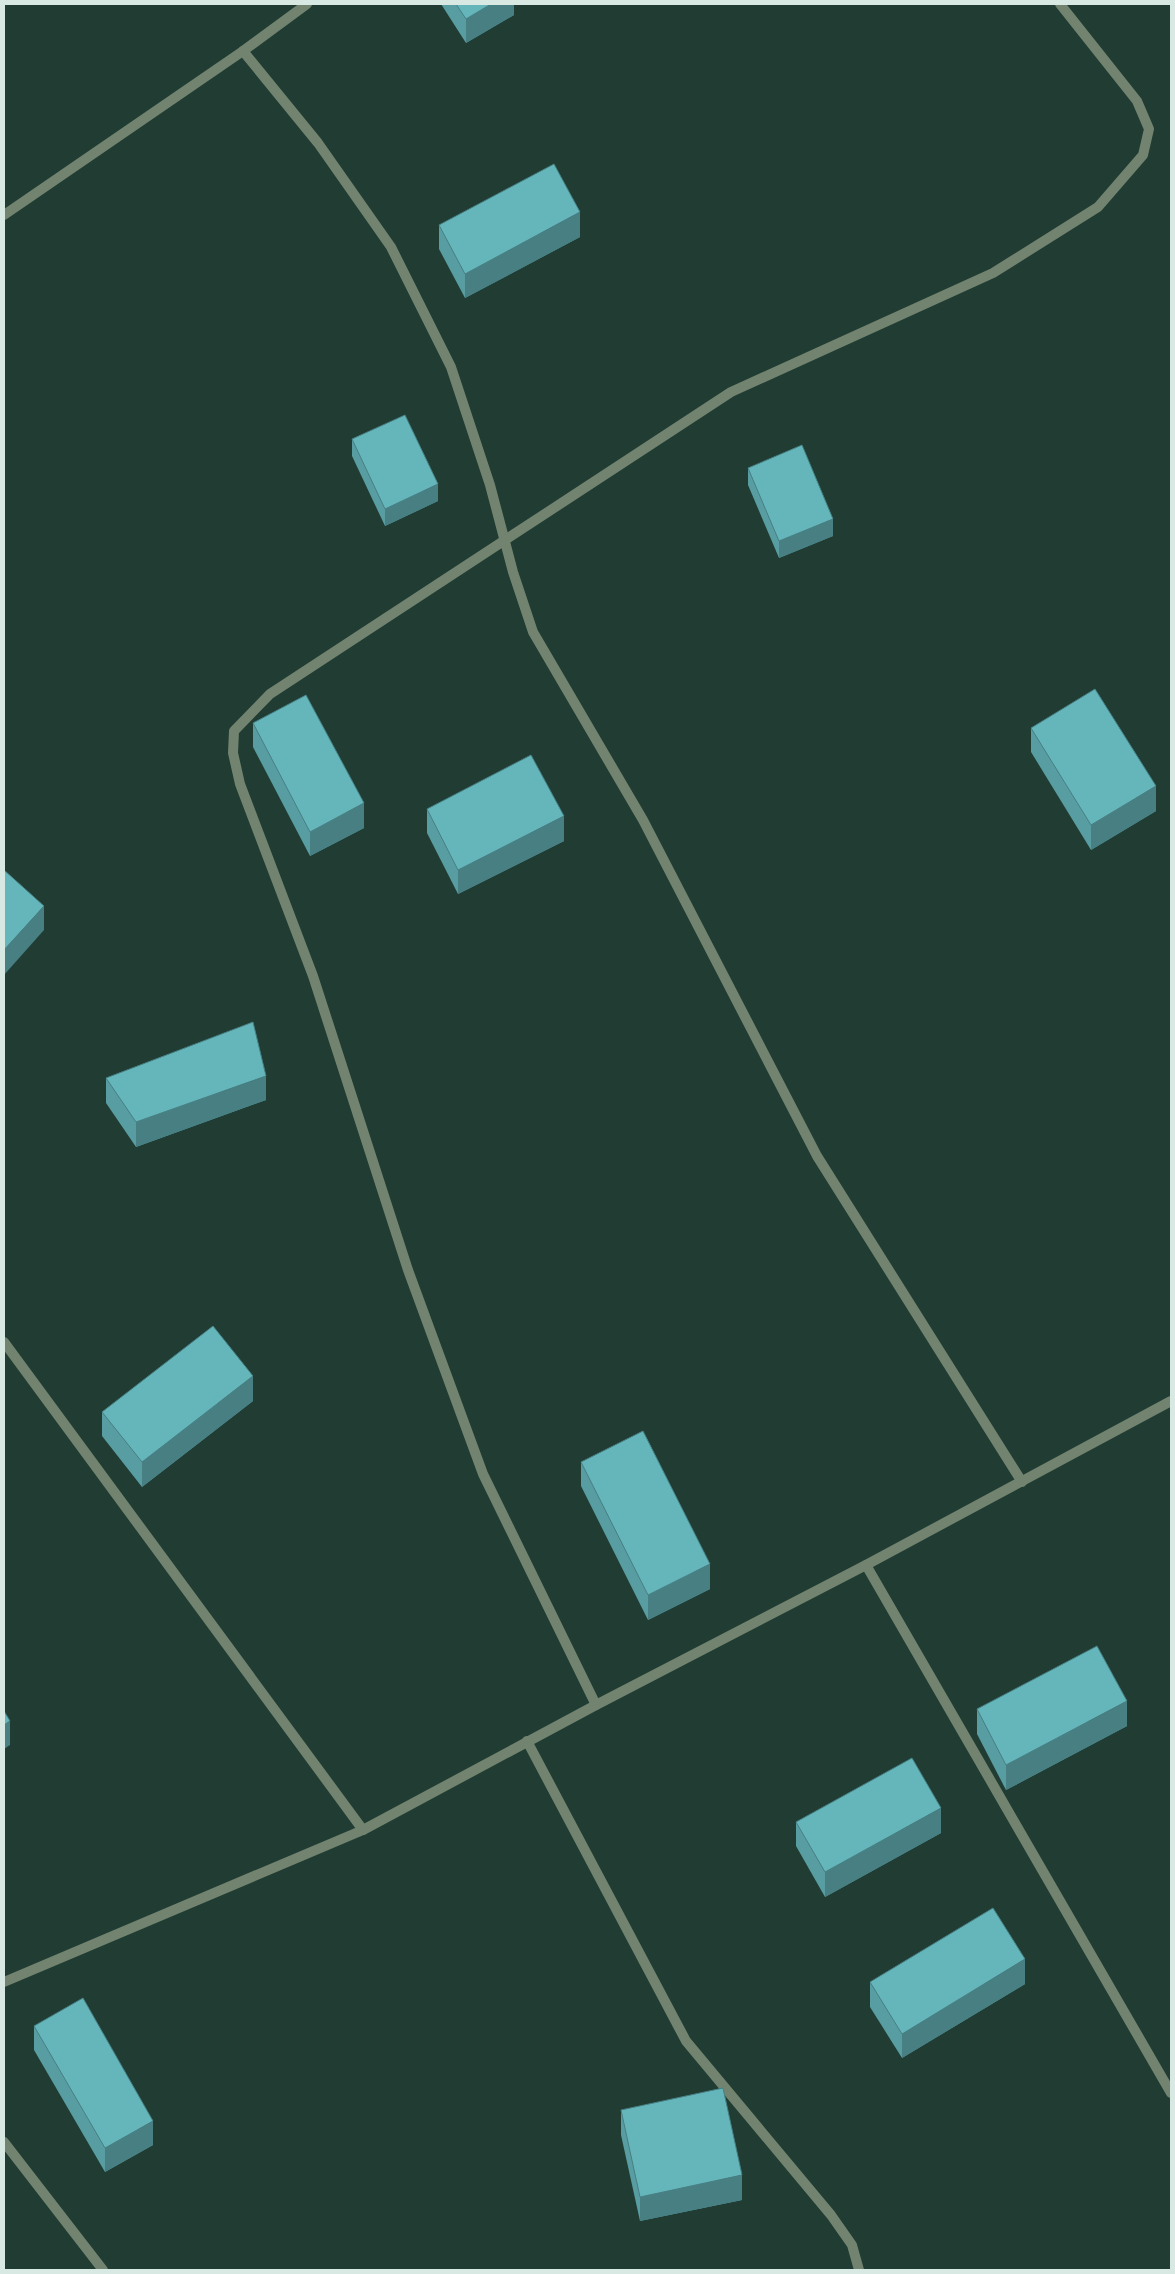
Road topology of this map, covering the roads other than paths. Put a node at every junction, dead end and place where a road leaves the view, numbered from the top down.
1 (306, 4) edge
2 (1060, 4) edge
3 (243, 51) junction
4 (4, 215) edge
5 (504, 539) junction
6 (4, 1342) edge
7 (1171, 1402) edge
8 (1022, 1482) junction
9 (866, 1565) junction
10 (596, 1705) junction
11 (527, 1742) junction
12 (363, 1830) junction
13 (4, 1982) edge
14 (1171, 2093) edge
15 (4, 2142) edge
16 (103, 2270) edge
17 (859, 2270) edge

1 - 3 street
2 - 5 street
3 - 4 street
3 - 5 street
5 - 8 street
5 - 10 street
6 - 12 street
7 - 8 street
8 - 9 street
9 - 10 street
9 - 14 street
10 - 11 street
11 - 12 street
11 - 17 street
12 - 13 street
15 - 16 street

